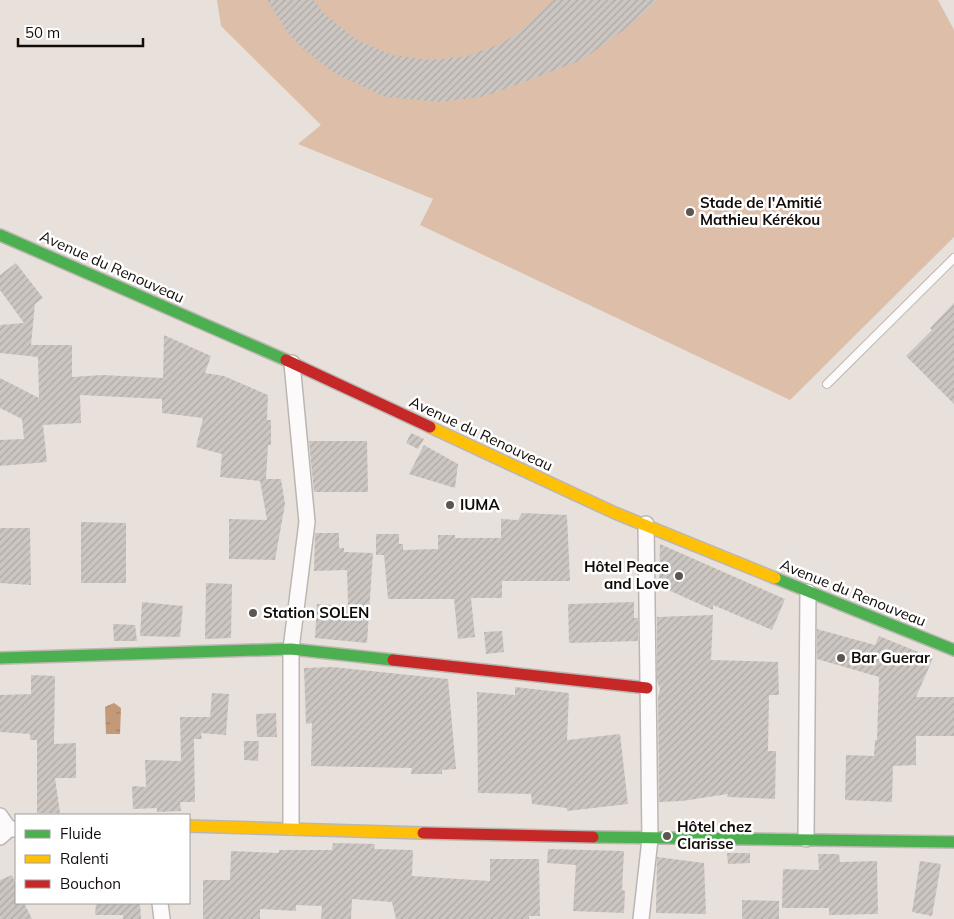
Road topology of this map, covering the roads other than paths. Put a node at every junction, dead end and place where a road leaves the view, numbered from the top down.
1 (0, 235) edge
2 (954, 258) edge
3 (292, 363) junction
4 (827, 384) dead end
5 (646, 524) junction
6 (808, 592) junction
7 (292, 649) junction
8 (954, 650) edge
9 (0, 658) edge
10 (647, 688) junction
11 (0, 816) edge
12 (190, 826) edge
13 (291, 827) junction
14 (8, 831) edge
15 (650, 839) junction
16 (806, 839) junction
17 (954, 842) edge
18 (160, 904) edge
19 (162, 919) edge
20 (641, 919) edge

1 - 3 street, Avenue du Renouveau
2 - 4 lane
3 - 5 street, Avenue du Renouveau
3 - 7 street
5 - 6 street, Avenue du Renouveau
5 - 10 street
6 - 8 street, Avenue du Renouveau
6 - 16 street
7 - 9 street
7 - 10 street
7 - 13 street
10 - 15 street
11 - 14 street
12 - 13 street
13 - 15 street
15 - 16 street
15 - 20 street
16 - 17 street
18 - 19 street

